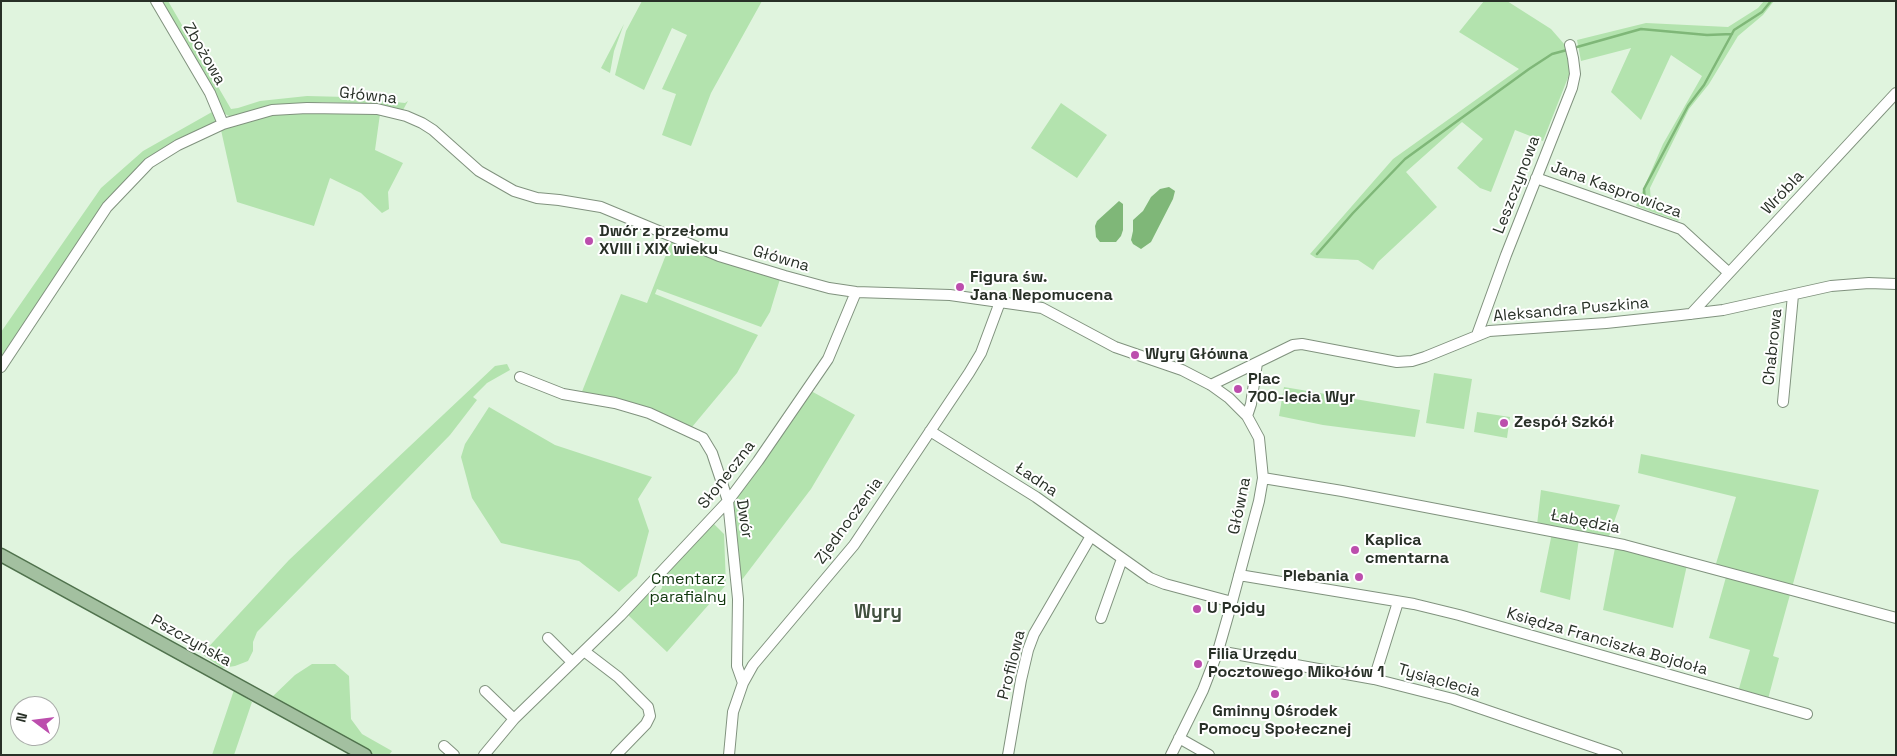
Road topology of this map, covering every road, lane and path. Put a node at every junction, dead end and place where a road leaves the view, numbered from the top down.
1 (156, 1) edge
2 (1570, 45) dead end
3 (1896, 93) edge
4 (223, 124) junction
5 (1536, 178) junction
6 (1729, 272) junction
7 (1896, 284) edge
8 (856, 292) junction
9 (1793, 294) junction
10 (1000, 302) junction
11 (1691, 314) junction
12 (1477, 335) junction
13 (1257, 363) junction
14 (1, 367) edge
15 (520, 377) dead end
16 (1211, 384) junction
17 (1782, 402) dead end
18 (1247, 416) junction
19 (930, 432) junction
20 (1263, 478) junction
21 (728, 501) junction
22 (1091, 536) junction
23 (1, 555) edge
24 (1122, 559) junction
25 (1239, 575) junction
26 (1232, 602) junction
27 (1398, 602) junction
28 (1101, 618) dead end
29 (1896, 618) edge
30 (548, 638) dead end
31 (584, 651) junction
32 (1218, 651) junction
33 (572, 662) junction
34 (1374, 679) junction
35 (743, 683) junction
36 (486, 691) dead end
37 (1807, 714) dead end
38 (514, 719) junction
39 (1179, 738) junction
40 (444, 746) dead end
41 (365, 755) edge
42 (454, 755) edge
43 (484, 755) edge
44 (616, 755) edge
45 (729, 755) edge
46 (1008, 755) edge
47 (1171, 755) edge
48 (1209, 755) edge
49 (1617, 755) edge

1 - 4 street, Zbożowa
2 - 5 street, Leszczynowa
3 - 6 street, Wróbla
4 - 8 street, Główna
4 - 14 street, Główna
5 - 6 street, Jana Kasprowicza
5 - 12 street, Leszczynowa
6 - 11 street, Wróbla
7 - 9 street, Aleksandra Puszkina
8 - 10 street, Główna
8 - 21 street, Słoneczna
9 - 11 street, Aleksandra Puszkina
9 - 17 street, Chabrowa
10 - 16 street, Główna
10 - 19 street, Zjednoczenia
11 - 12 street, Aleksandra Puszkina
12 - 13 street, Aleksandra Puszkina
13 - 16 street, Aleksandra Puszkina
13 - 18 street
15 - 21 street, Dwór
16 - 18 street, Główna
18 - 20 street, Główna
19 - 22 street, Ładna
19 - 35 street, Zjednoczenia
20 - 25 street, Główna
20 - 29 street, Łabędzia
21 - 31 street, Słoneczna
21 - 35 street, Dwór
22 - 24 street, Ładna
22 - 46 street, Profilowa
23 - 41 main road, Pszczyńska
24 - 26 street, Ładna
24 - 28 street
25 - 26 street, Główna
25 - 27 street, Księdza Franciszka Bojdoła
26 - 32 street, Główna
27 - 34 street
27 - 37 street, Księdza Franciszka Bojdoła
30 - 33 street
31 - 33 street, Słoneczna
31 - 44 street
32 - 34 street, Tysiąclecia
32 - 39 street, Główna
33 - 38 street, Słoneczna
34 - 49 street, Tysiąclecia
35 - 45 street, Zjednoczenia
36 - 38 street
38 - 43 street, Słoneczna
39 - 47 street, Główna
39 - 48 street
40 - 42 street

